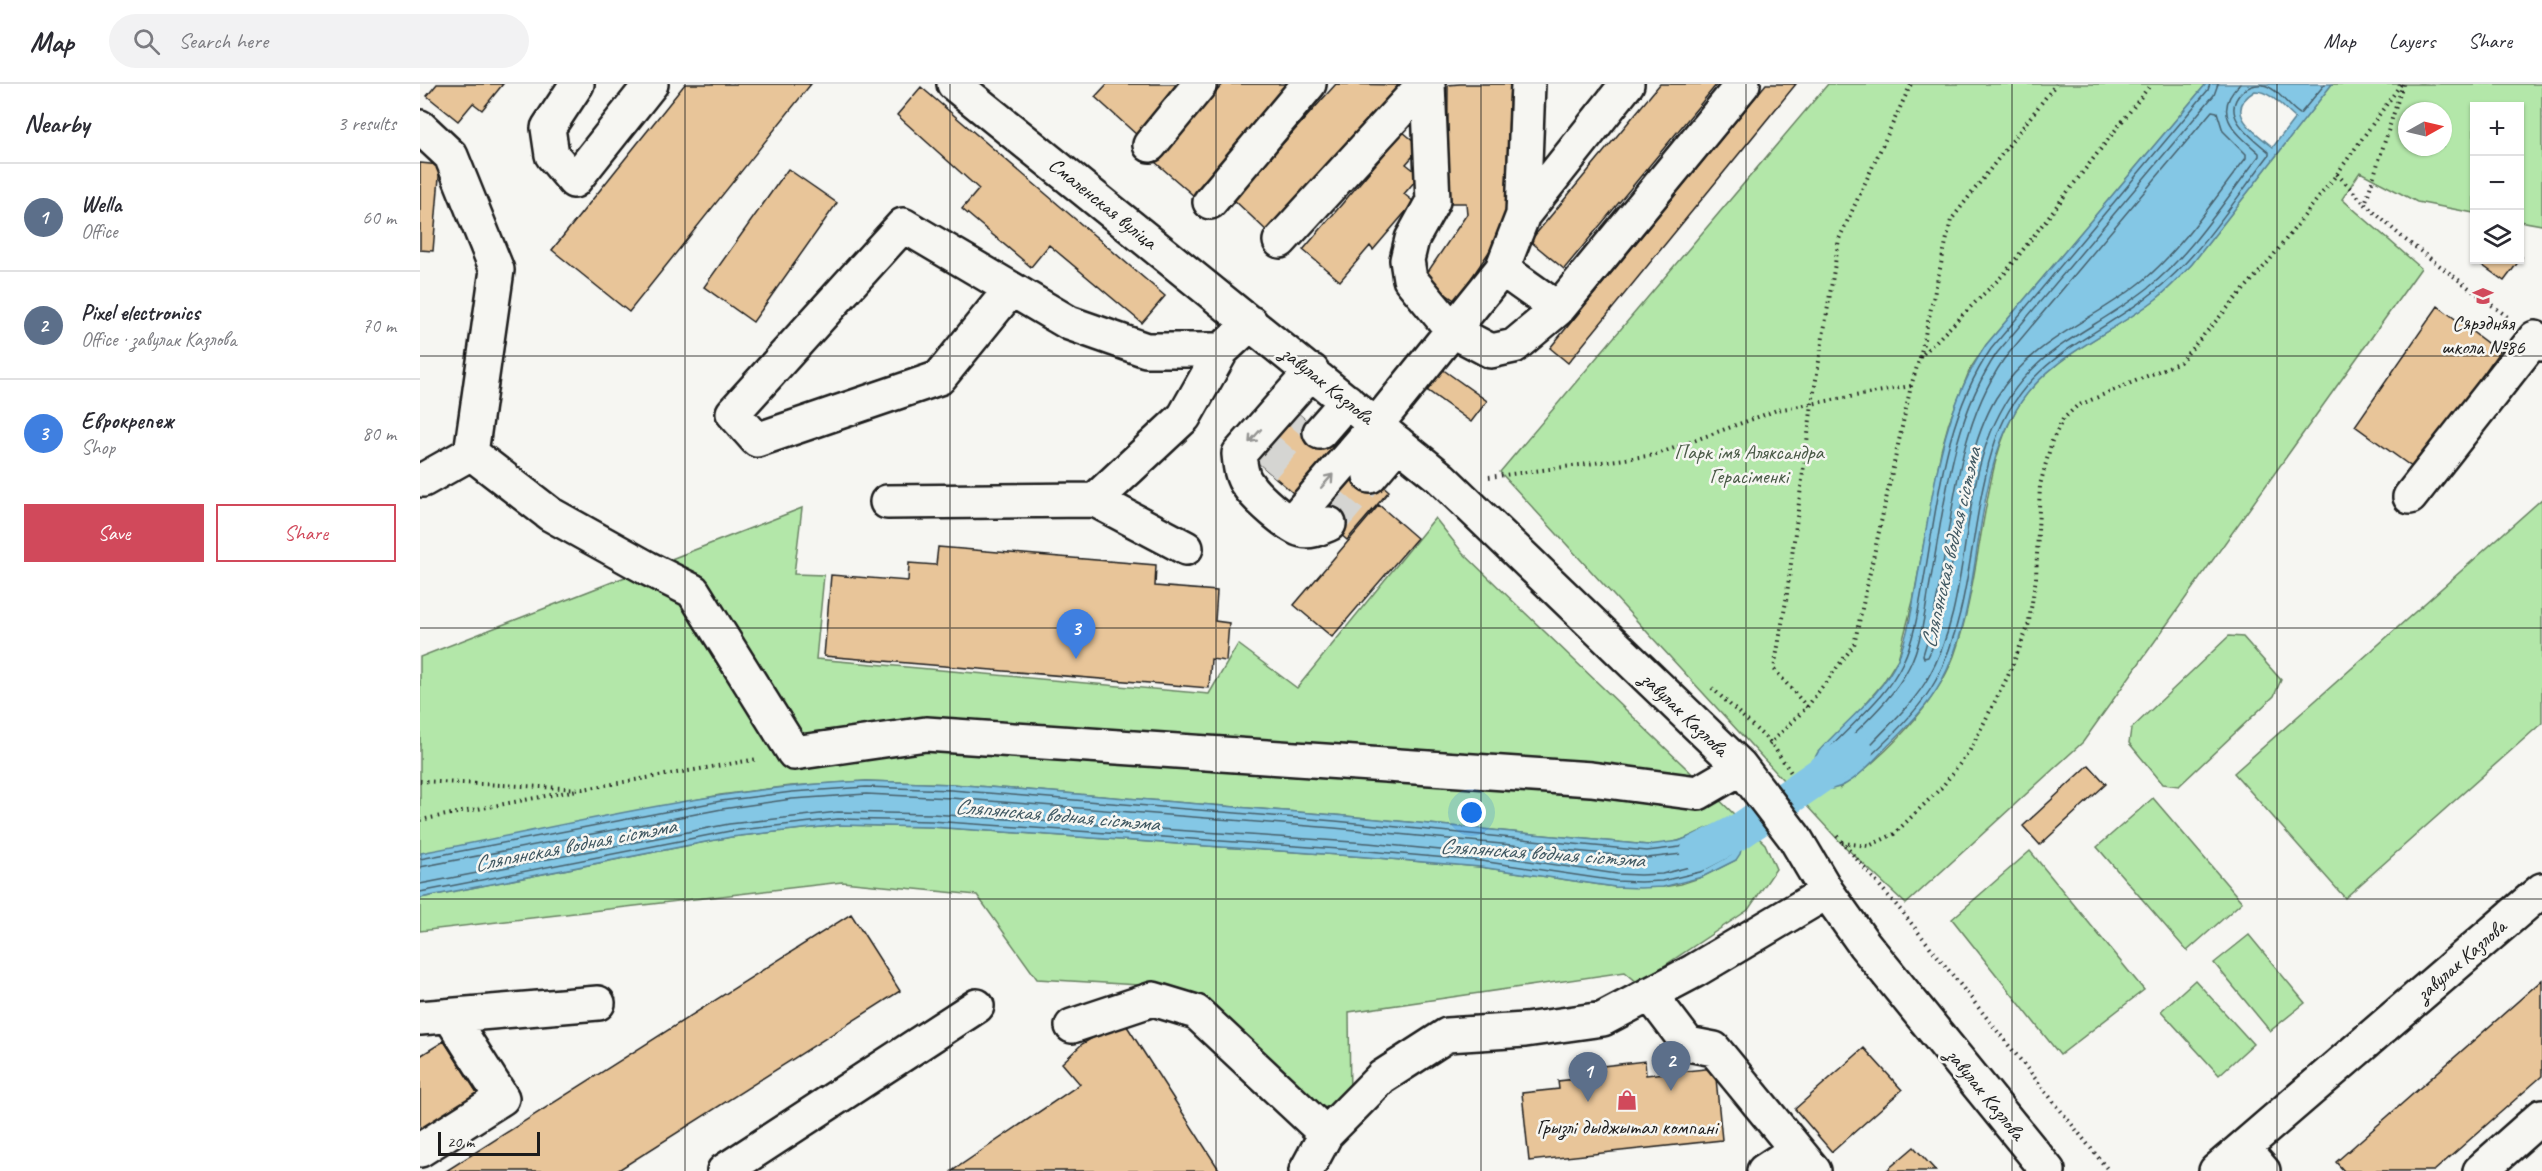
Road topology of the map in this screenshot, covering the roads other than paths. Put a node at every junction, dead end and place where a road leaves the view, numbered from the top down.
1 (577, 84) edge
2 (651, 84) edge
3 (954, 84) edge
4 (1200, 84) edge
5 (1309, 84) edge
6 (1424, 84) edge
7 (1428, 84) edge
8 (1528, 84) edge
9 (1627, 84) edge
10 (1743, 84) edge
11 (420, 127) edge
12 (1150, 145) dead end
13 (1210, 202) dead end
14 (1523, 215) junction
15 (1280, 241) dead end
16 (1502, 269) junction
17 (1011, 289) junction
18 (1558, 309) junction
19 (1251, 323) junction
20 (1453, 331) junction
21 (2539, 341) edge
22 (1222, 350) junction
23 (1330, 387) junction
24 (1312, 425) tunnel mouth
25 (1387, 434) junction
26 (471, 453) junction
27 (1370, 476) tunnel mouth
28 (423, 480) dead end
29 (2410, 497) dead end
30 (1095, 500) junction
31 (887, 502) dead end
32 (1290, 524) junction
33 (1329, 524) tunnel mouth
34 (1186, 548) dead end
35 (1741, 768) junction
36 (2542, 890) edge
37 (1827, 892) junction
38 (1650, 994) junction
39 (598, 1003) dead end
40 (977, 1006) dead end
41 (435, 1017) edge
42 (1072, 1026) dead end
43 (2542, 1116) edge
44 (1326, 1134) junction
45 (420, 1150) edge
46 (2253, 1159) edge
47 (1805, 1161) edge
48 (724, 1171) edge
49 (1306, 1171) edge
50 (1764, 1171) edge
51 (2048, 1171) edge
52 (2216, 1171) edge
53 (2481, 1171) edge

1 - 2 street
3 - 19 street, Смаленская вуліца
4 - 12 street
5 - 13 street
6 - 15 street
7 - 20 street
8 - 14 street
9 - 14 street
10 - 18 street
11 - 26 street
14 - 16 street
16 - 18 street
16 - 20 street
17 - 17 street
17 - 22 street
18 - 20 street
19 - 22 street
19 - 23 street, завулак Казлова
20 - 25 street
21 - 29 street
22 - 30 street
23 - 24 street
23 - 25 street, завулак Казлова
23 -> 32 street
25 - 27 street
32 -> 25 street
25 - 35 street, завулак Казлова
26 - 28 street
26 - 35 street
30 - 31 street
30 - 34 street
32 - 33 street
35 - 37 street, завулак Казлова
36 - 46 street, завулак Казлова
37 - 38 street
37 - 51 street, завулак Казлова
38 - 44 street
38 - 47 street
39 - 41 street
40 - 48 street
41 - 45 street
42 - 44 street
43 - 53 street
44 - 49 street
46 - 52 street, завулак Казлова
47 - 50 street

